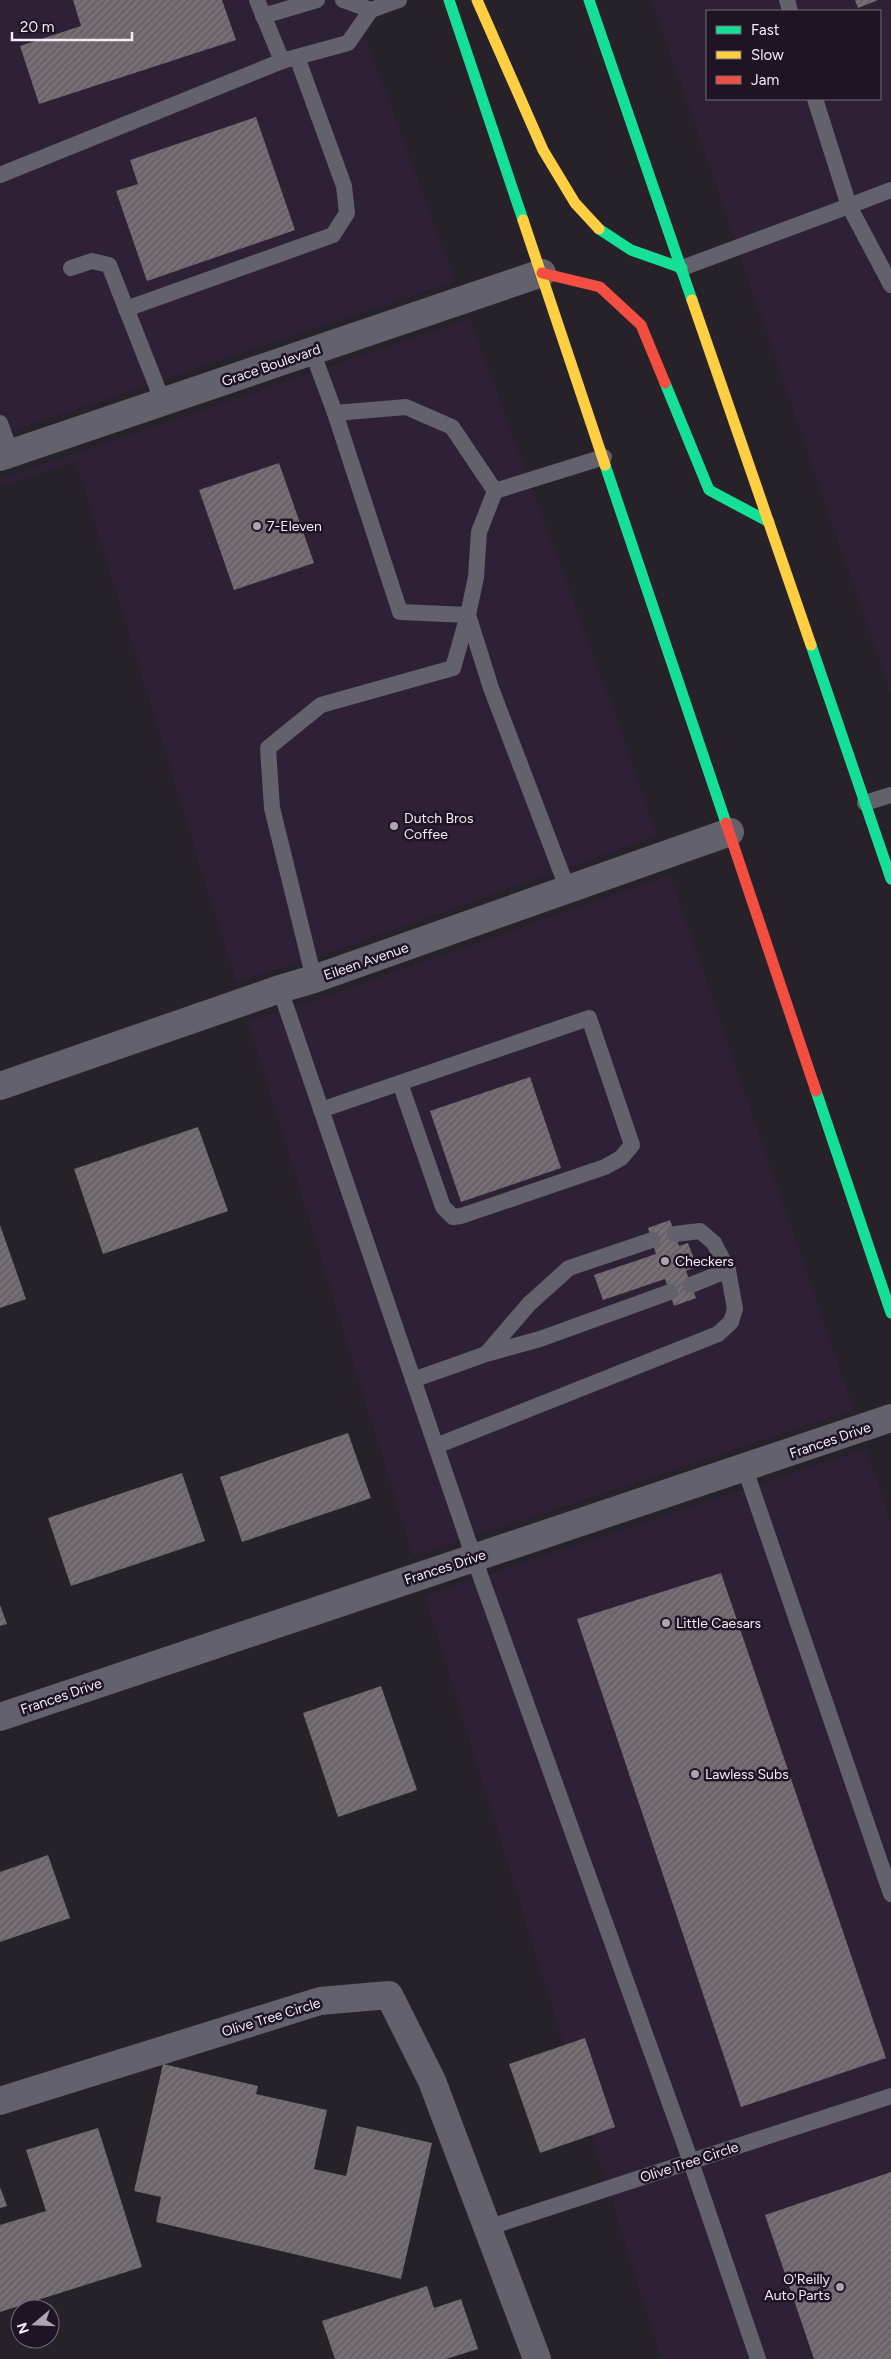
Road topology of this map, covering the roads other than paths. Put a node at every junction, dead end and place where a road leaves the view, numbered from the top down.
1 (257, 0) edge
2 (317, 0) edge
3 (343, 0) edge
4 (399, 0) edge
5 (449, 0) edge
6 (477, 0) edge
7 (588, 0) edge
8 (371, 10) junction
9 (263, 16) junction
10 (290, 59) junction
11 (815, 100) edge
12 (0, 175) edge
13 (891, 190) edge
14 (849, 206) junction
15 (71, 268) dead end
16 (682, 268) junction
17 (542, 273) junction
18 (891, 285) edge
19 (126, 309) junction
20 (312, 351) junction
21 (163, 402) junction
22 (335, 413) junction
23 (0, 423) edge
24 (5, 455) edge
25 (604, 457) junction
26 (495, 492) junction
27 (769, 522) junction
28 (468, 615) junction
29 (891, 794) edge
30 (865, 803) junction
31 (730, 832) junction
32 (891, 879) edge
33 (568, 890) junction
34 (314, 979) junction
35 (280, 988) junction
36 (400, 1083) junction
37 (0, 1086) edge
38 (322, 1110) junction
39 (675, 1234) dead end
40 (652, 1240) dead end
41 (728, 1270) junction
42 (691, 1285) dead end
43 (670, 1292) dead end
44 (891, 1313) edge
45 (486, 1354) junction
46 (413, 1380) junction
47 (891, 1418) edge
48 (436, 1446) junction
49 (745, 1469) junction
50 (474, 1558) junction
51 (0, 1716) edge
52 (891, 1894) edge
53 (891, 2096) edge
54 (0, 2101) edge
55 (691, 2162) junction
56 (487, 2228) junction
57 (537, 2359) edge
58 (758, 2359) edge

1 - 9 lane
2 - 9 lane
3 - 8 lane
4 - 8 lane
5 - 17 main road
6 - 16 main road
7 - 16 main road
8 - 10 lane
9 - 10 lane
10 - 12 lane
10 - 19 lane
11 - 14 lane
13 - 14 lane
14 - 16 lane
14 - 18 lane
15 - 19 lane
16 - 27 main road
17 - 20 street, Grace Boulevard
17 - 25 main road
17 - 27 main road
19 - 21 lane
20 - 21 street, Grace Boulevard
20 - 22 lane
21 - 24 street, Grace Boulevard
22 - 26 lane
22 - 28 lane
23 - 24 lane
25 - 26 lane
25 - 31 main road
26 - 28 lane
27 - 30 main road
28 - 33 lane
28 - 34 lane
29 - 30 lane
30 - 32 main road
31 - 33 street, Eileen Avenue
31 - 44 main road
33 - 34 street, Eileen Avenue
34 - 35 street, Eileen Avenue
35 - 37 street, Eileen Avenue
35 - 38 lane
36 - 36 lane
36 - 38 lane
38 - 46 lane
39 - 41 lane
40 - 45 lane
41 - 42 lane
41 - 48 lane
43 - 45 lane
45 - 46 lane
46 - 48 lane
47 - 49 street, Frances Drive
48 - 50 lane
49 - 50 street, Frances Drive
49 - 52 lane
50 - 51 street, Frances Drive
50 - 55 lane
53 - 55 lane, Olive Tree Circle
54 - 56 street, Olive Tree Circle
55 - 56 lane, Olive Tree Circle
55 - 58 lane
56 - 57 street, Olive Tree Circle

